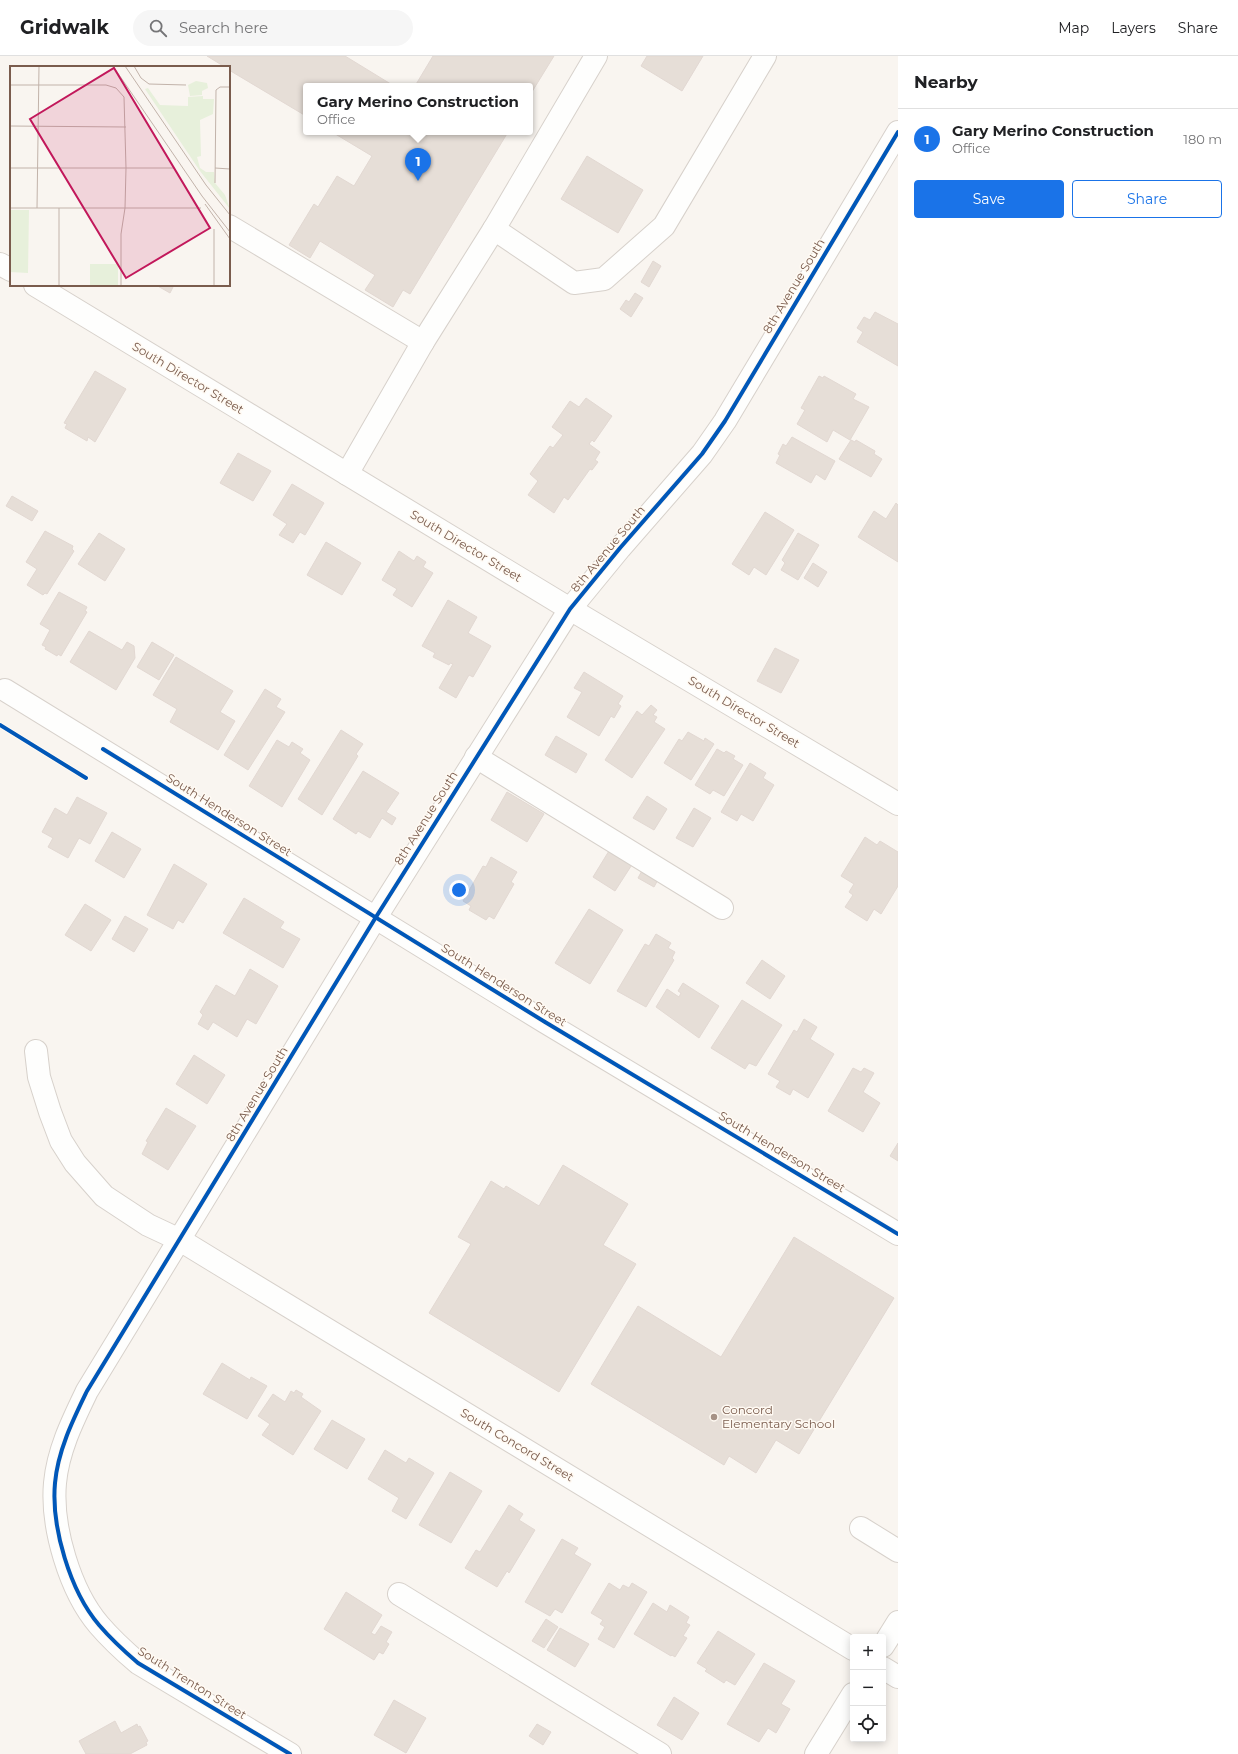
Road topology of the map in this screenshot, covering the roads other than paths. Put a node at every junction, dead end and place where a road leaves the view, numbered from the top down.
1 (596, 56) edge
2 (765, 56) edge
3 (898, 132) edge
4 (230, 227) edge
5 (494, 229) junction
6 (0, 264) edge
7 (10, 269) edge
8 (37, 286) edge
9 (423, 342) junction
10 (347, 474) junction
11 (570, 609) junction
12 (5, 690) dead end
13 (476, 758) junction
14 (898, 804) edge
15 (722, 908) dead end
16 (376, 918) junction
17 (36, 1051) dead end
18 (898, 1234) edge
19 (180, 1240) junction
20 (860, 1528) dead end
21 (898, 1551) edge
22 (62, 1553) joint
23 (399, 1594) dead end
24 (898, 1622) edge
25 (886, 1641) edge
26 (850, 1647) edge
27 (886, 1670) edge
28 (898, 1677) edge
29 (850, 1699) edge
30 (290, 1754) edge
31 (660, 1754) edge
32 (816, 1754) edge

1 - 5 street
2 - 5 street
3 - 11 street, 8th Avenue South
4 - 9 street
5 - 9 street
6 - 7 street
8 - 10 street, South Director Street
9 - 10 street
10 - 11 street, South Director Street
11 - 13 street, 8th Avenue South
11 - 14 street, South Director Street
12 - 16 street, South Henderson Street
13 - 15 street
13 - 16 street, 8th Avenue South
16 - 18 street, South Henderson Street
16 - 19 street, 8th Avenue South
17 - 19 street, South Concord Street
19 - 22 street, 8th Avenue South
19 - 26 street, South Concord Street
20 - 21 street
22 - 30 street, South Trenton Street
23 - 31 street
24 - 25 street
27 - 28 street
29 - 32 street

